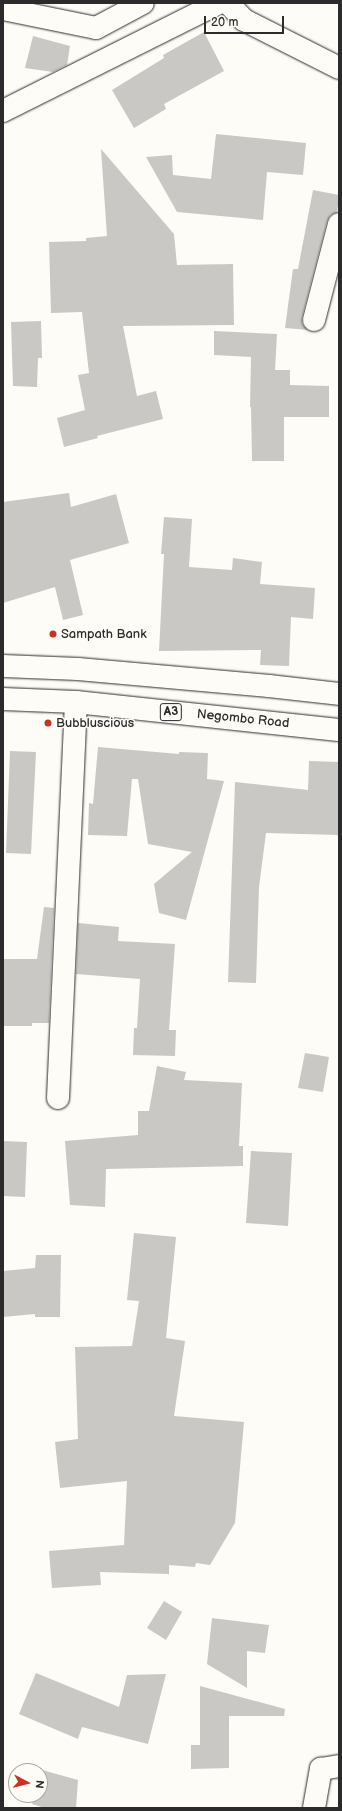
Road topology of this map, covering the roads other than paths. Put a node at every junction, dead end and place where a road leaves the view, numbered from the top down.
1 (143, 3) edge
2 (218, 3) edge
3 (228, 3) edge
4 (3, 9) edge
5 (339, 68) edge
6 (3, 112) edge
7 (339, 224) edge
8 (314, 320) dead end
9 (3, 666) edge
10 (339, 694) edge
11 (3, 699) edge
12 (76, 702) junction
13 (339, 730) edge
14 (58, 1098) dead end
15 (339, 1766) edge
16 (314, 1808) edge

1 - 4 main road
2 - 6 main road
3 - 5 main road
7 - 8 main road
9 - 10 main road
11 - 12 main road, Negombo Road / A3
12 - 13 main road, Negombo Road / A3
12 - 14 main road
15 - 16 main road

